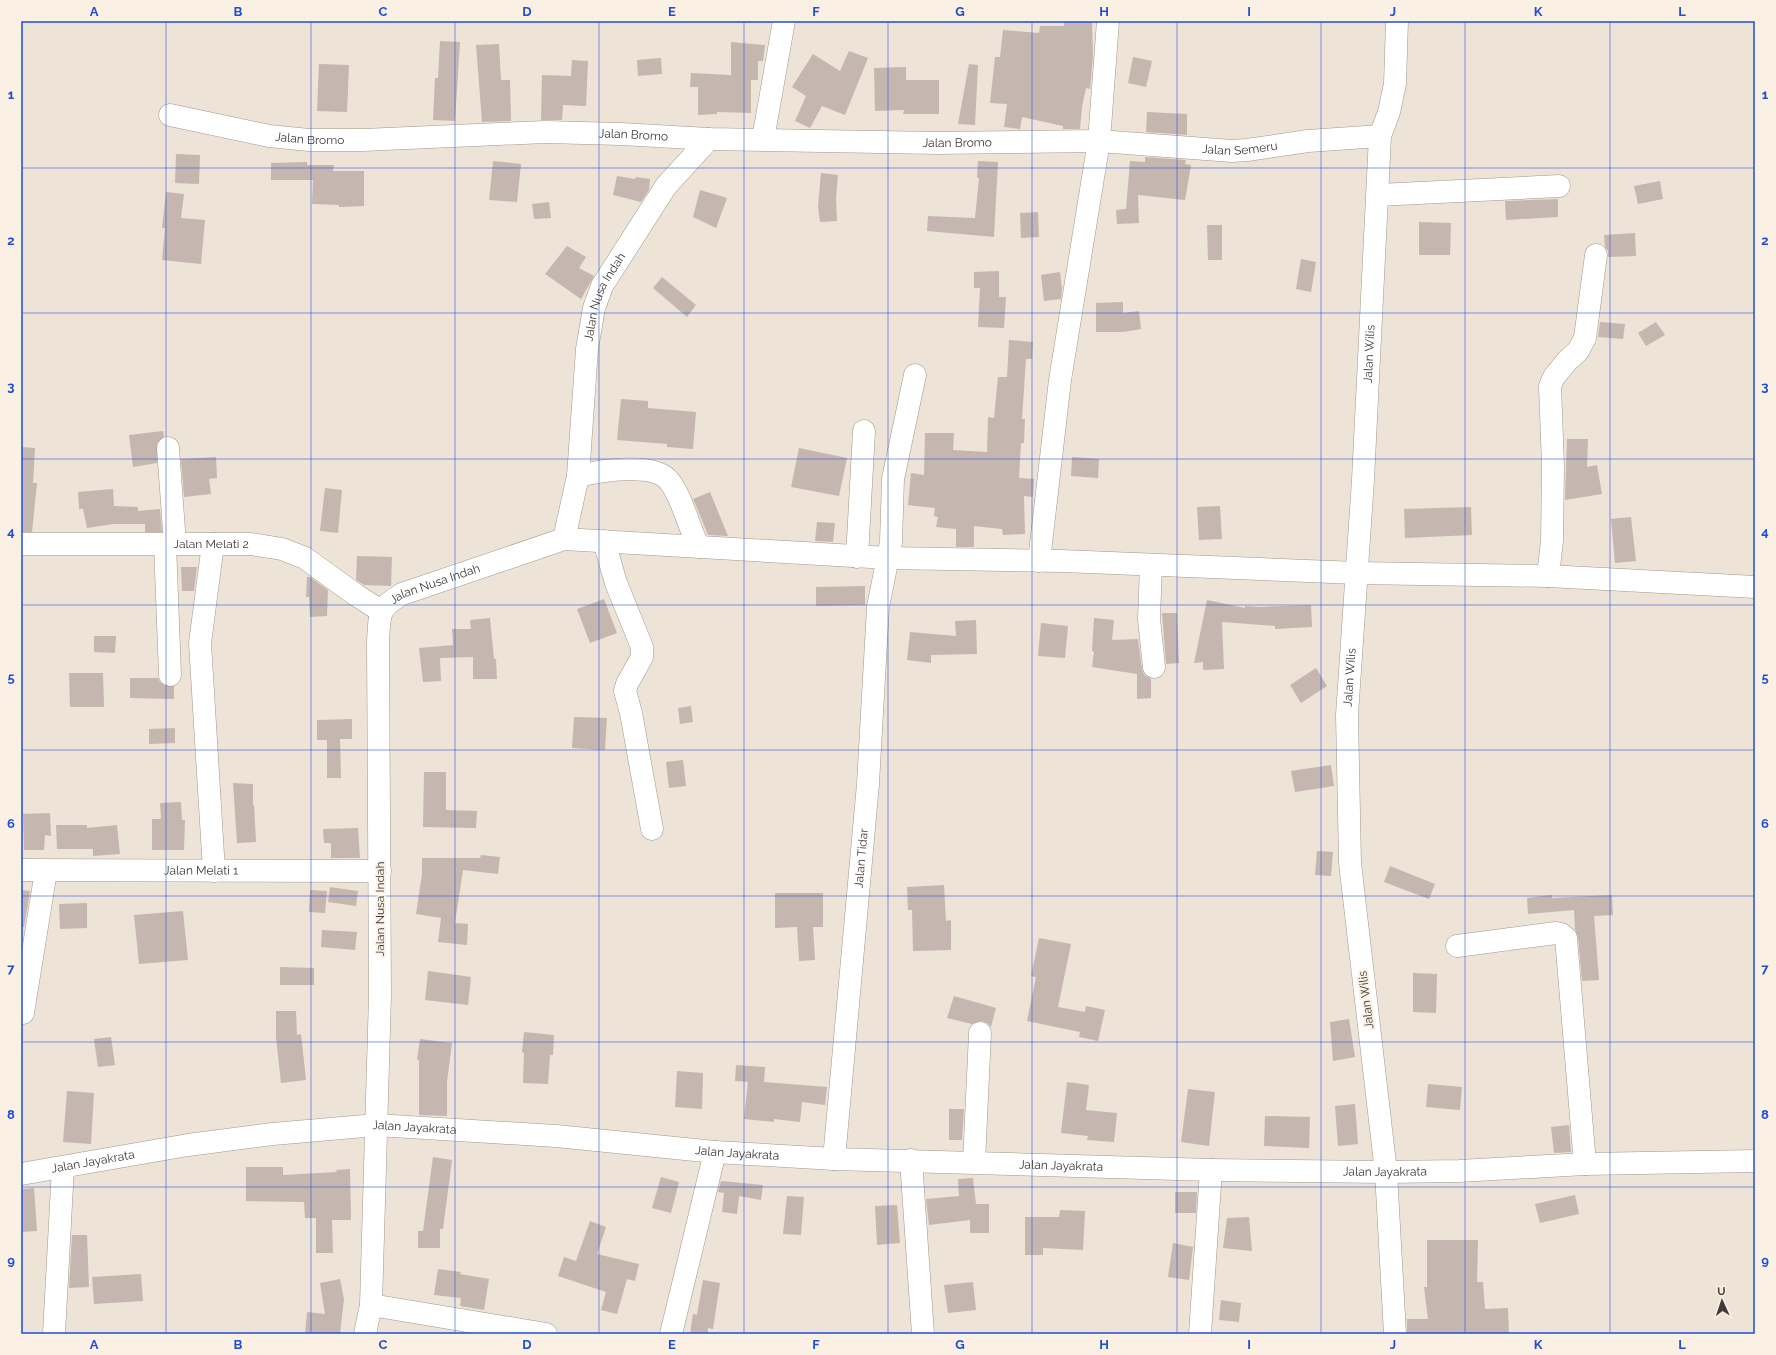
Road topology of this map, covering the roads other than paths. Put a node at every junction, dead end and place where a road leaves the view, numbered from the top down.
1 (784, 21) edge
2 (1108, 21) edge
3 (1397, 21) edge
4 (170, 115) dead end
5 (1380, 136) junction
6 (708, 139) junction
7 (763, 139) junction
8 (1099, 141) junction
9 (1559, 186) dead end
10 (1378, 195) junction
11 (1596, 255) dead end
12 (915, 375) dead end
13 (864, 431) dead end
14 (168, 448) dead end
15 (578, 476) junction
16 (564, 538) junction
17 (604, 541) junction
18 (21, 544) edge
19 (170, 544) junction
20 (213, 544) junction
21 (699, 547) junction
22 (857, 557) junction
23 (888, 558) junction
24 (1039, 561) junction
25 (1151, 565) junction
26 (1357, 573) junction
27 (1548, 576) junction
28 (1755, 587) edge
29 (381, 611) junction
30 (1154, 667) dead end
31 (170, 675) dead end
32 (652, 829) dead end
33 (21, 870) edge
34 (46, 870) junction
35 (214, 871) junction
36 (380, 871) junction
37 (1458, 946) dead end
38 (23, 1013) dead end
39 (980, 1033) dead end
40 (376, 1125) junction
41 (715, 1152) junction
42 (834, 1159) junction
43 (911, 1160) junction
44 (1755, 1161) edge
45 (974, 1162) junction
46 (1585, 1164) junction
47 (63, 1167) junction
48 (1211, 1170) junction
49 (1386, 1172) junction
50 (21, 1174) edge
51 (371, 1305) junction
52 (54, 1334) edge
53 (365, 1334) edge
54 (546, 1334) edge
55 (671, 1334) edge
56 (923, 1334) edge
57 (1200, 1334) edge
58 (1395, 1334) edge

1 - 7 street
2 - 8 street
3 - 5 street, Jalan Wilis
4 - 6 street, Jalan Bromo
5 - 8 street, Jalan Semeru
5 - 10 street, Jalan Wilis
6 - 7 street, Jalan Bromo
6 - 15 street, Jalan Nusa Indah
7 - 8 street, Jalan Bromo
8 - 24 street
9 - 10 street
10 - 26 street, Jalan Wilis
11 - 27 street
12 - 23 street, Jalan Tidar
13 - 22 street
14 - 19 street
15 - 16 street, Jalan Nusa Indah
15 - 21 street
16 - 17 street
16 - 29 street, Jalan Nusa Indah
17 - 21 street
17 - 32 street
18 - 19 street, Jalan Melati 2
19 - 20 street, Jalan Melati 2
19 - 31 street
20 - 29 street, Jalan Melati 2
20 - 35 street
21 - 22 street
22 - 23 street
23 - 24 street
23 - 42 street, Jalan Tidar
24 - 25 street
25 - 26 street
25 - 30 street
26 - 27 street
26 - 49 street, Jalan Wilis
27 - 28 street
29 - 36 street, Jalan Nusa Indah
33 - 34 street, Jalan Melati 1
34 - 35 street, Jalan Melati 1
34 - 38 street
35 - 36 street, Jalan Melati 1
36 - 40 street, Jalan Nusa Indah
37 - 46 street
39 - 45 street
40 - 41 street, Jalan Jayakrata
40 - 47 street, Jalan Jayakrata
40 - 51 street, Jalan Nusa Indah
41 - 42 street, Jalan Jayakrata
41 - 55 street
42 - 43 street, Jalan Jayakrata
43 - 45 street, Jalan Jayakrata
43 - 56 street
44 - 46 street
45 - 48 street, Jalan Jayakrata
46 - 49 street, Jalan Jayakrata
47 - 50 street, Jalan Jayakrata
47 - 52 street
48 - 49 street, Jalan Jayakrata
48 - 57 street
49 - 58 street, Jalan Wilis
51 - 53 street, Jalan Nusa Indah
51 - 54 street

